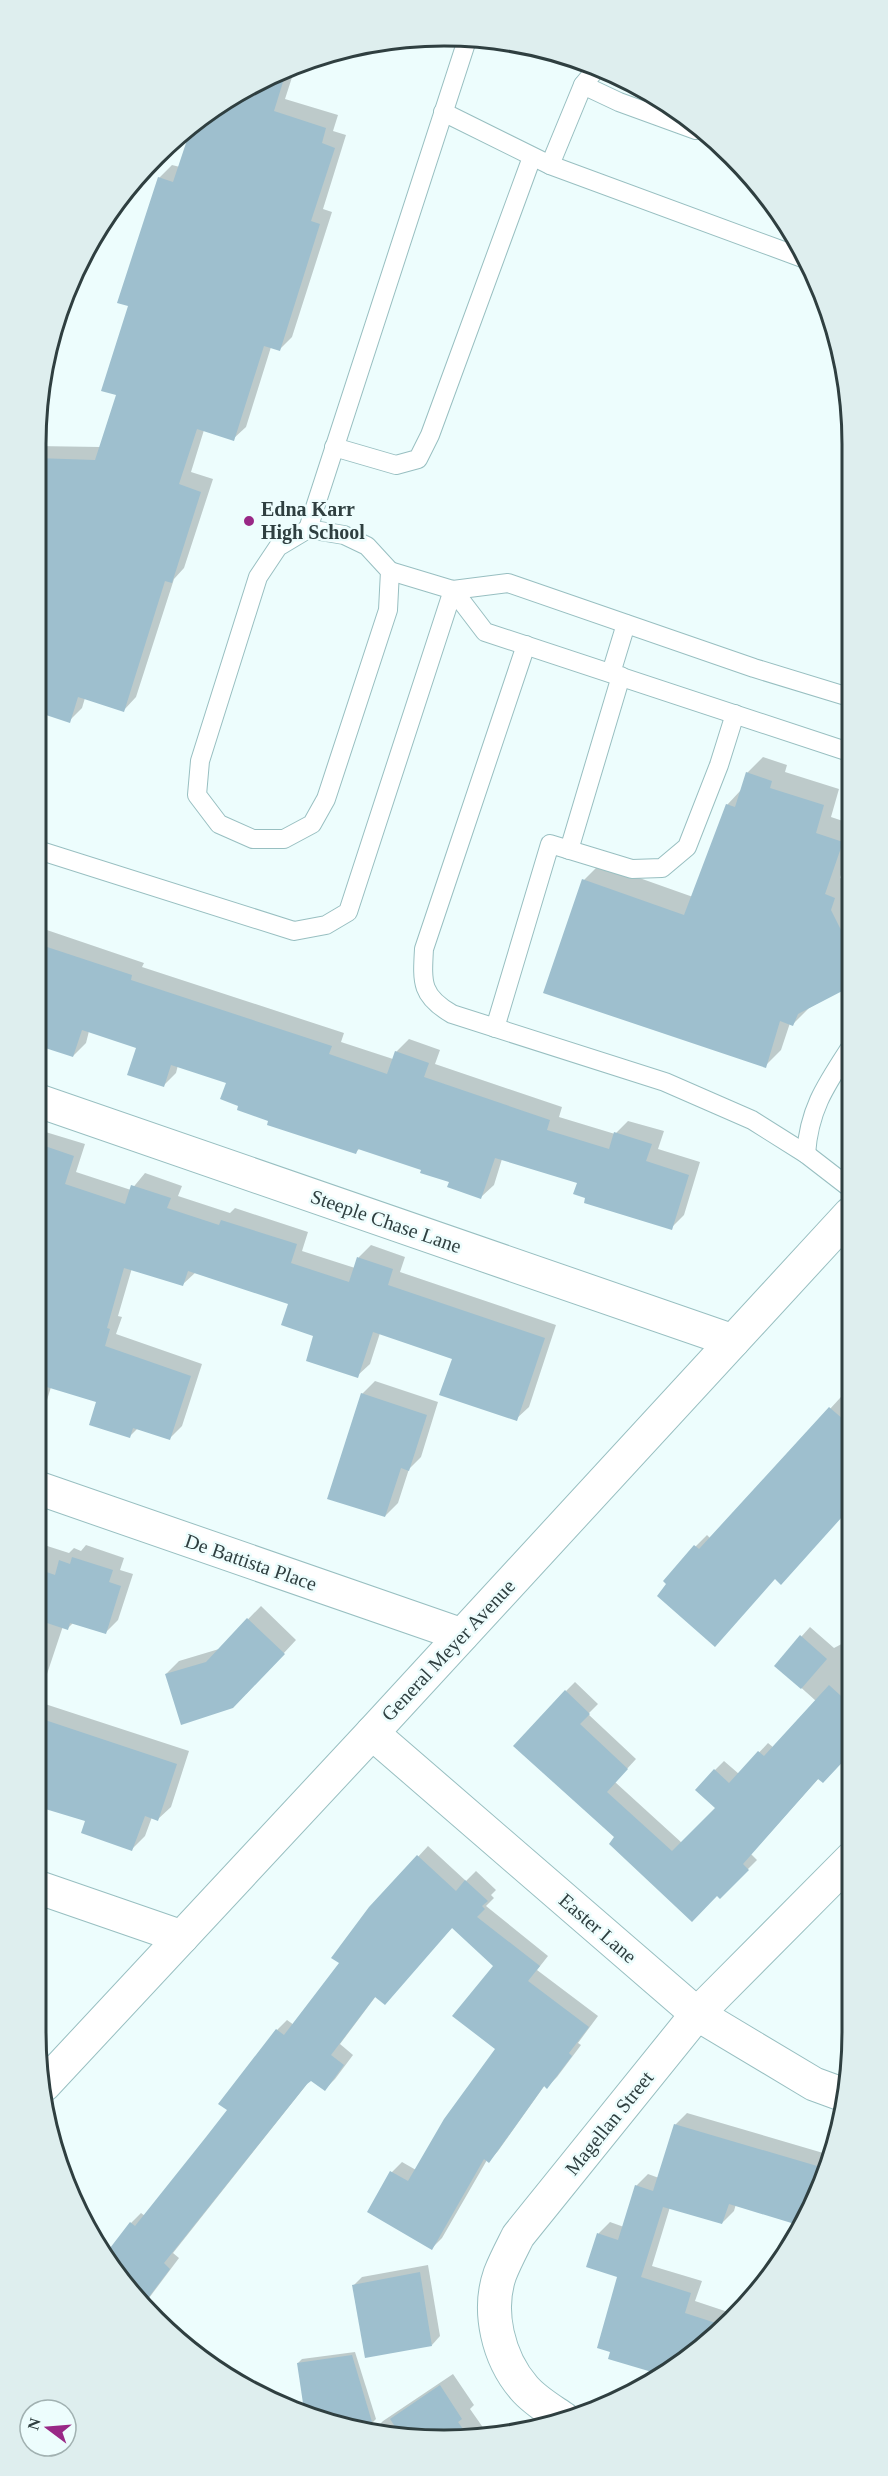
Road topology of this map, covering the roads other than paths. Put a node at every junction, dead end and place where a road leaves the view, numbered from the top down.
1 (465, 47) edge
2 (591, 75) edge
3 (583, 84) junction
4 (443, 112) junction
5 (679, 124) edge
6 (532, 157) junction
7 (550, 165) junction
8 (793, 255) edge
9 (334, 447) junction
10 (308, 529) junction
11 (390, 572) junction
12 (453, 590) junction
13 (626, 624) junction
14 (526, 645) junction
15 (616, 674) junction
16 (842, 695) edge
17 (735, 714) junction
18 (842, 750) edge
19 (569, 850) junction
20 (46, 853) edge
21 (495, 1028) junction
22 (842, 1060) edge
23 (46, 1103) edge
24 (806, 1154) junction
25 (842, 1182) edge
26 (842, 1223) edge
27 (732, 1341) junction
28 (46, 1491) edge
29 (462, 1635) junction
30 (372, 1733) junction
31 (842, 1868) edge
32 (46, 1890) edge
33 (182, 1937) junction
34 (697, 2014) junction
35 (49, 2079) edge
36 (837, 2092) edge
37 (556, 2413) edge

1 - 4 lane
2 - 3 lane
3 - 5 lane
3 - 7 lane
4 - 6 lane
4 - 9 lane
6 - 7 lane
6 - 9 lane
7 - 8 lane
9 - 10 lane
10 - 11 lane
10 - 11 lane
11 - 12 lane
12 - 13 lane
12 - 14 lane
12 - 20 lane
13 - 15 lane
13 - 16 lane
14 - 15 lane
14 - 21 lane
15 - 17 lane
15 - 19 lane
17 - 18 lane
17 - 19 lane
19 - 21 lane
21 - 24 lane
22 - 24 lane
23 - 27 street, Steeple Chase Lane
24 - 25 lane
26 - 27 street, General Meyer Avenue
27 - 29 street, General Meyer Avenue
28 - 29 street, De Battista Place
29 - 30 street, General Meyer Avenue
30 - 33 street, General Meyer Avenue
30 - 34 street, Easter Lane
31 - 34 street, Magellan Street
32 - 33 street
33 - 35 street, General Meyer Avenue
34 - 36 street, Easter Lane
34 - 37 street, Magellan Street

